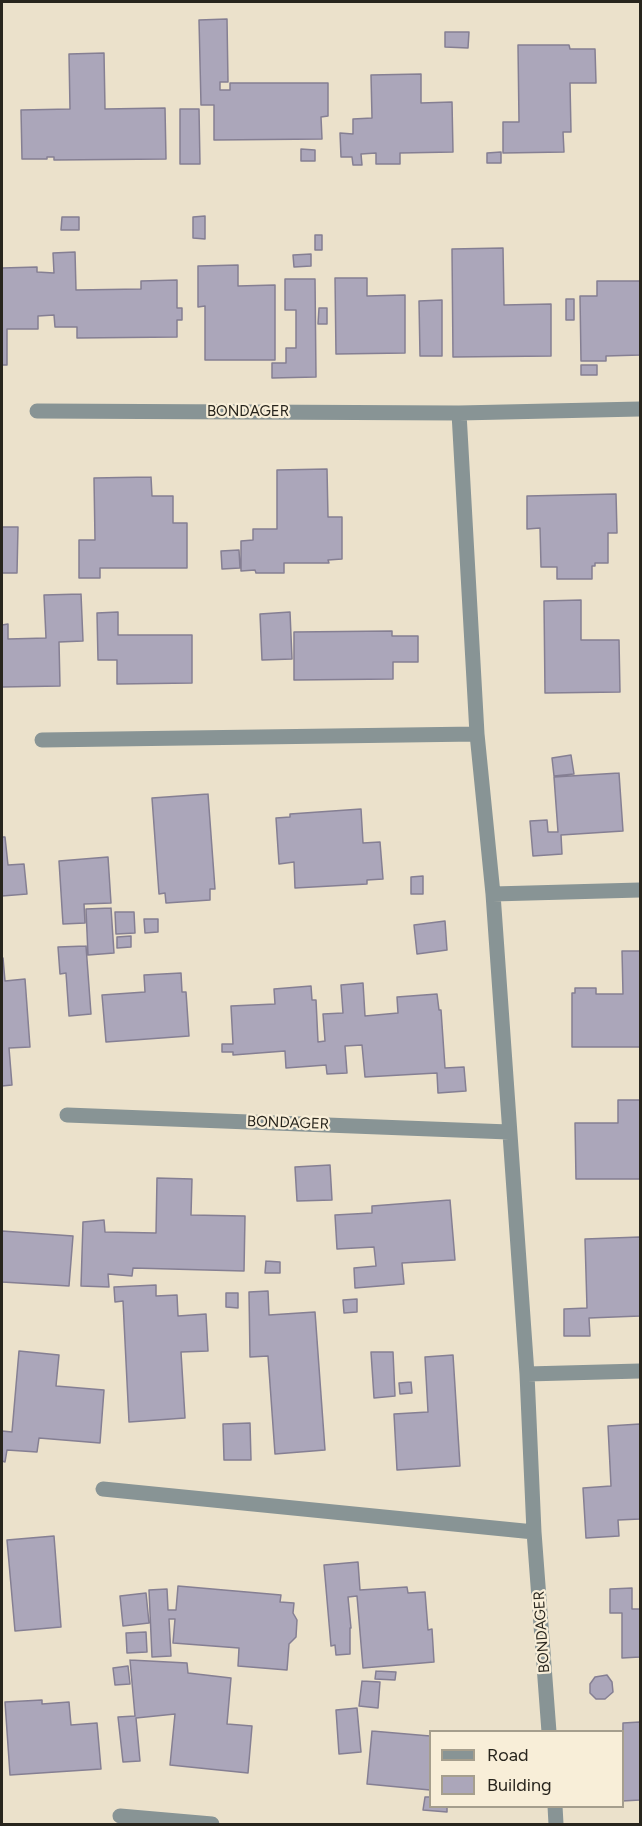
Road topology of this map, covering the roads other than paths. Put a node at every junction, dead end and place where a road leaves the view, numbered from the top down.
1 (640, 409) edge
2 (37, 411) dead end
3 (459, 413) junction
4 (477, 734) junction
5 (42, 740) dead end
6 (640, 890) edge
7 (493, 894) junction
8 (67, 1115) dead end
9 (509, 1132) junction
10 (640, 1371) edge
11 (527, 1374) junction
12 (103, 1490) dead end
13 (534, 1532) junction
14 (549, 1730) edge
15 (555, 1808) edge
16 (120, 1816) dead end
17 (212, 1824) edge
18 (556, 1824) edge

1 - 3 street, BONDAGER
2 - 3 street, BONDAGER
3 - 4 street, BONDAGER
4 - 5 street
4 - 7 street, BONDAGER
6 - 7 street
7 - 9 street, BONDAGER
8 - 9 street, BONDAGER
9 - 11 street, BONDAGER
10 - 11 street
11 - 13 street, BONDAGER
12 - 13 street
13 - 14 street, BONDAGER
15 - 18 street
16 - 17 street

